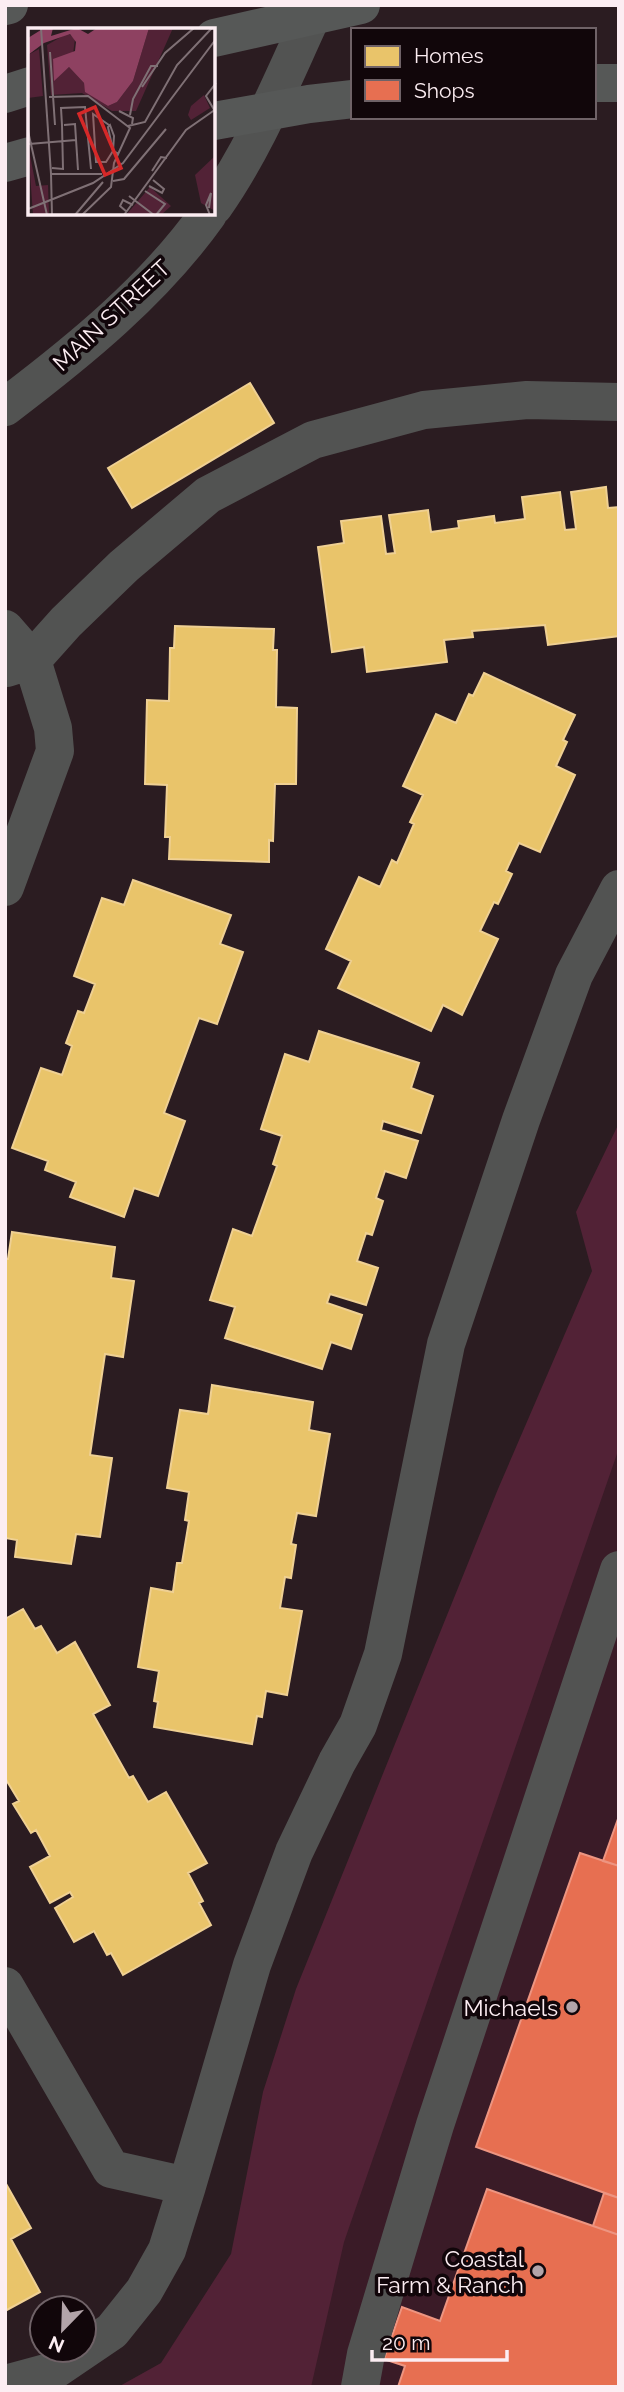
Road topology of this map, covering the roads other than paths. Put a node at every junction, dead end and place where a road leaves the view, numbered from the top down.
1 (317, 5) edge
2 (361, 5) edge
3 (215, 38) edge
4 (596, 83) edge
5 (619, 83) edge
6 (28, 87) edge
7 (5, 94) edge
8 (351, 99) edge
9 (215, 121) edge
10 (28, 157) edge
11 (5, 163) edge
12 (215, 204) edge
13 (207, 215) edge
14 (619, 402) edge
15 (5, 407) edge
16 (5, 629) edge
17 (19, 665) edge
18 (5, 887) edge
19 (619, 889) edge
20 (619, 1570) edge
21 (5, 1986) edge
22 (187, 2186) junction
23 (5, 2384) edge
24 (360, 2387) edge

1 - 12 street
2 - 3 highway
4 - 5 highway
6 - 7 highway
8 - 9 highway
10 - 11 highway
13 - 15 street, MAIN STREET
14 - 17 street
16 - 17 street
17 - 18 street
19 - 22 street
20 - 24 street
21 - 22 street
22 - 23 street

